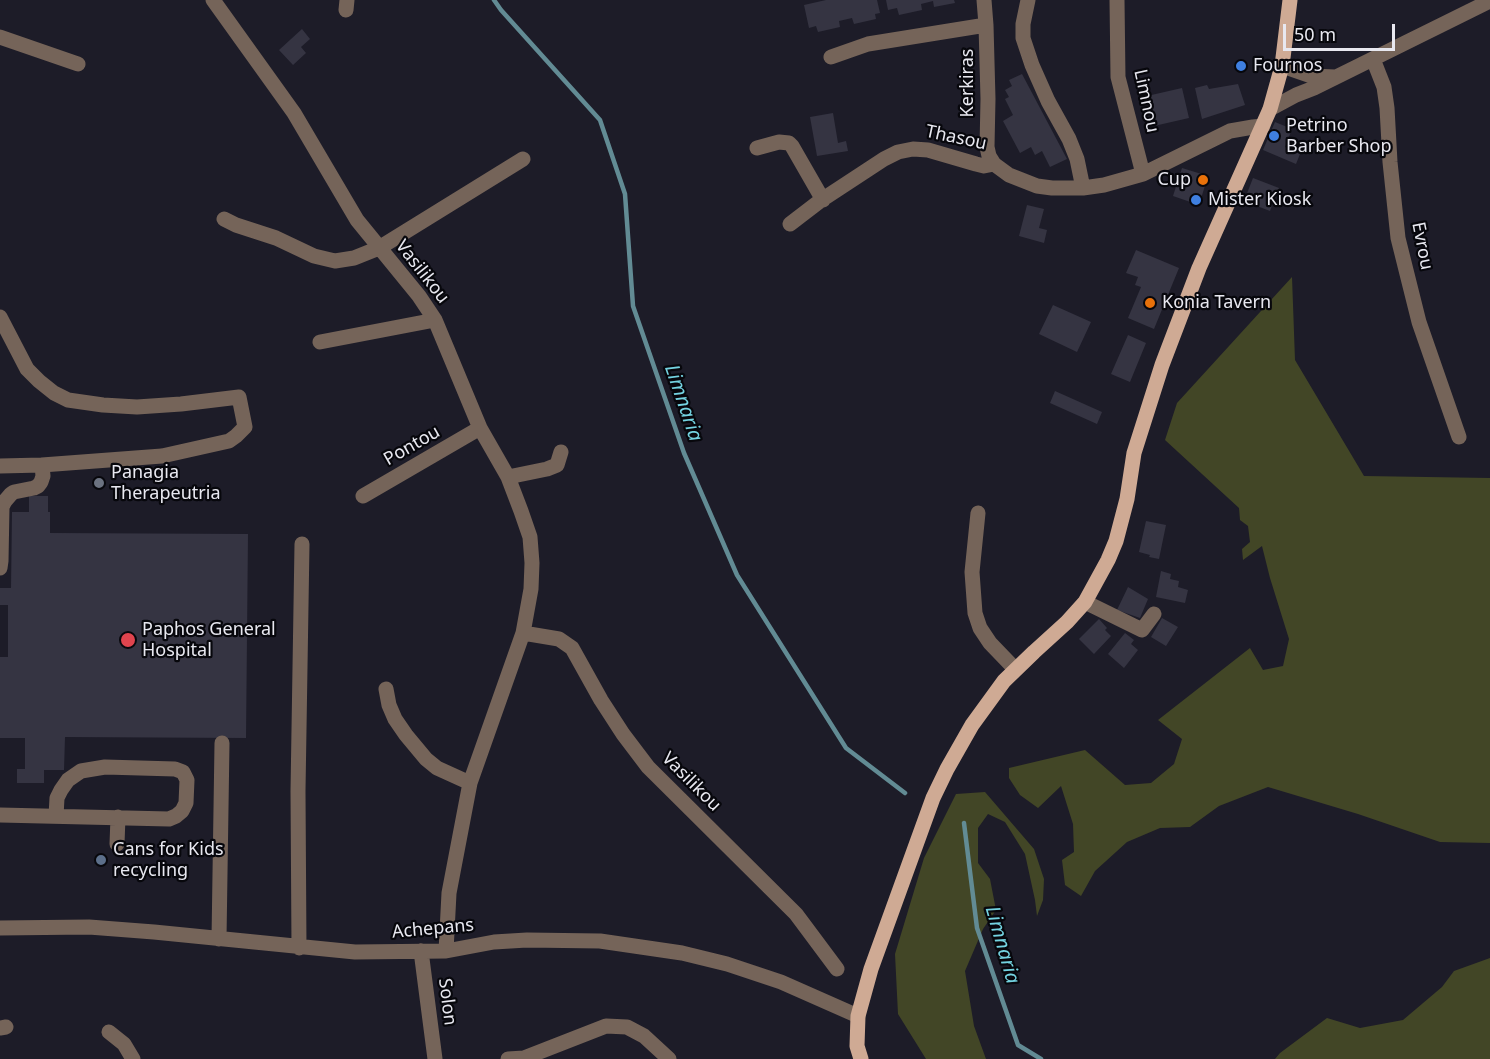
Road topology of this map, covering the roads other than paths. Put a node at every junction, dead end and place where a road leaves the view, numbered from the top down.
1 (213, 0) edge
2 (984, 0) edge
3 (1028, 0) edge
4 (1117, 0) edge
5 (1290, 0) edge
6 (1490, 1) edge
7 (987, 25) junction
8 (0, 37) edge
9 (831, 57) dead end
10 (1373, 59) junction
11 (78, 64) dead end
12 (1282, 66) junction
13 (1336, 77) junction
14 (1270, 109) junction
15 (1263, 126) junction
16 (757, 148) dead end
17 (523, 159) dead end
18 (994, 164) junction
19 (1143, 174) junction
20 (1083, 188) junction
21 (823, 200) junction
22 (224, 219) dead end
23 (790, 224) dead end
24 (379, 248) junction
25 (0, 317) edge
26 (435, 320) junction
27 (320, 342) dead end
28 (480, 428) junction
29 (1459, 437) dead end
30 (561, 452) dead end
31 (42, 465) junction
32 (0, 466) edge
33 (508, 477) junction
34 (363, 496) dead end
35 (978, 513) dead end
36 (302, 544) dead end
37 (0, 568) edge
38 (1085, 602) junction
39 (1154, 614) dead end
40 (523, 633) junction
41 (1015, 669) junction
42 (386, 689) dead end
43 (222, 743) dead end
44 (470, 783) junction
45 (0, 815) edge
46 (56, 816) junction
47 (118, 816) junction
48 (117, 844) dead end
49 (0, 928) edge
50 (219, 939) junction
51 (299, 948) junction
52 (421, 951) junction
53 (446, 951) junction
54 (837, 969) dead end
55 (858, 1016) junction
56 (109, 1032) dead end
57 (524, 1058) edge
58 (133, 1059) edge
59 (435, 1059) edge
60 (508, 1059) edge
61 (669, 1059) edge
62 (861, 1059) edge

1 - 24 street, Vasilikou
2 - 7 street, Kerkiras
3 - 20 street
4 - 19 street, Limnou
5 - 12 main road
6 - 10 street
7 - 9 street
7 - 18 street, Kerkiras
8 - 11 street
10 - 13 street
10 - 29 street, Evrou
12 - 13 street
12 - 14 main road
13 - 14 street
14 - 15 main road
15 - 19 street, Thasou
15 - 38 main road
16 - 21 street
17 - 24 street
18 - 20 street, Thasou
18 - 21 street, Thasou
19 - 20 street, Thasou
21 - 23 street, Thasou
22 - 24 street
24 - 26 street, Vasilikou
25 - 31 street
26 - 27 street
26 - 28 street, Vasilikou
28 - 33 street, Vasilikou
28 - 34 street, Pontou
30 - 33 street
31 - 32 street
31 - 37 street
33 - 40 street, Vasilikou
35 - 41 street
36 - 51 street
38 - 39 street
38 - 41 main road
40 - 44 street, Vasilikou
40 - 54 street, Vasilikou
41 - 55 main road
42 - 44 street
43 - 50 street
44 - 53 street, Vasilikou
45 - 46 street
46 - 47 street
46 - 47 street
47 - 48 street
49 - 50 street, Achepans
50 - 51 street, Achepans
51 - 52 street, Achepans
52 - 53 street, Achepans
52 - 59 street, Solon
53 - 55 street, Achepans
55 - 62 main road
56 - 58 street
57 - 60 street
57 - 61 street

